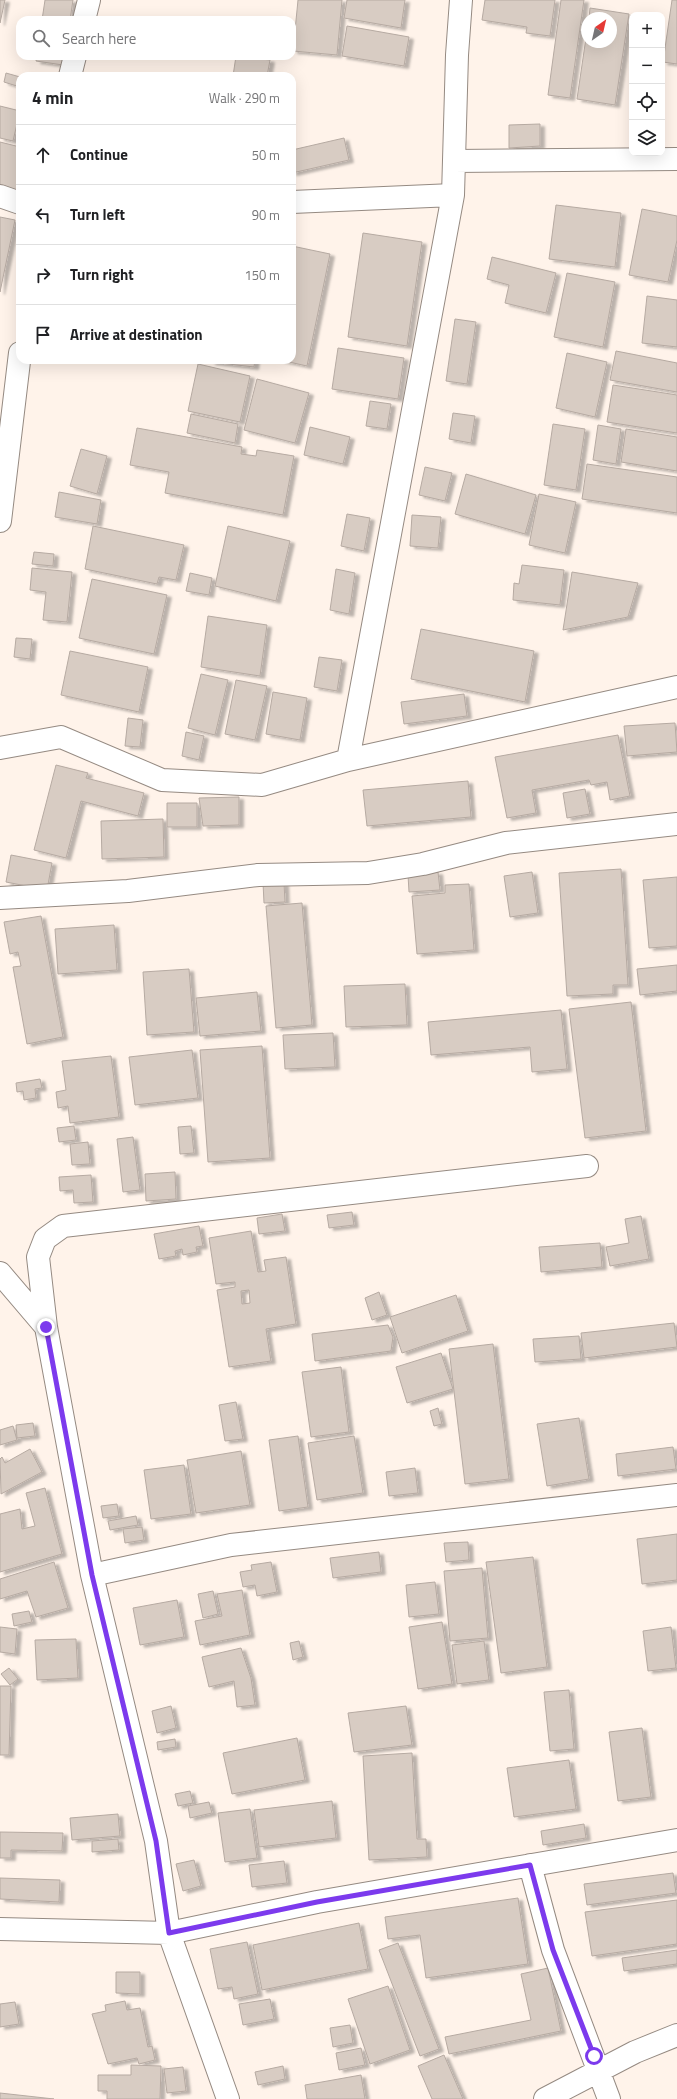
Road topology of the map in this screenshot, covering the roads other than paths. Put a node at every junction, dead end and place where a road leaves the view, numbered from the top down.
1 (89, 0) edge
2 (461, 0) edge
3 (85, 16) edge
4 (74, 60) edge
5 (71, 72) edge
6 (677, 159) edge
7 (454, 161) junction
8 (453, 195) junction
9 (0, 196) edge
10 (16, 202) edge
11 (296, 202) edge
12 (18, 364) edge
13 (4, 463) edge
14 (0, 520) edge
15 (677, 687) edge
16 (0, 748) edge
17 (348, 760) junction
18 (677, 824) edge
19 (0, 898) edge
20 (587, 1166) dead end
21 (0, 1273) edge
22 (46, 1327) junction
23 (677, 1495) edge
24 (92, 1575) junction
25 (677, 1840) edge
26 (530, 1865) junction
27 (0, 1929) edge
28 (169, 1933) junction
29 (677, 2035) edge
30 (599, 2072) junction
31 (228, 2099) edge
32 (544, 2099) edge
33 (609, 2099) edge

1 - 3 street
2 - 7 street
4 - 5 street
6 - 7 street
7 - 8 street
8 - 11 street
8 - 17 street
9 - 10 street
12 - 13 street
13 - 14 street
15 - 17 street
16 - 17 street
18 - 19 street
20 - 22 street
21 - 22 street
22 - 24 street
23 - 24 street
24 - 28 street
25 - 26 street
26 - 28 street
26 - 30 street
27 - 28 street
28 - 31 street
29 - 30 street
30 - 32 street
30 - 33 street

